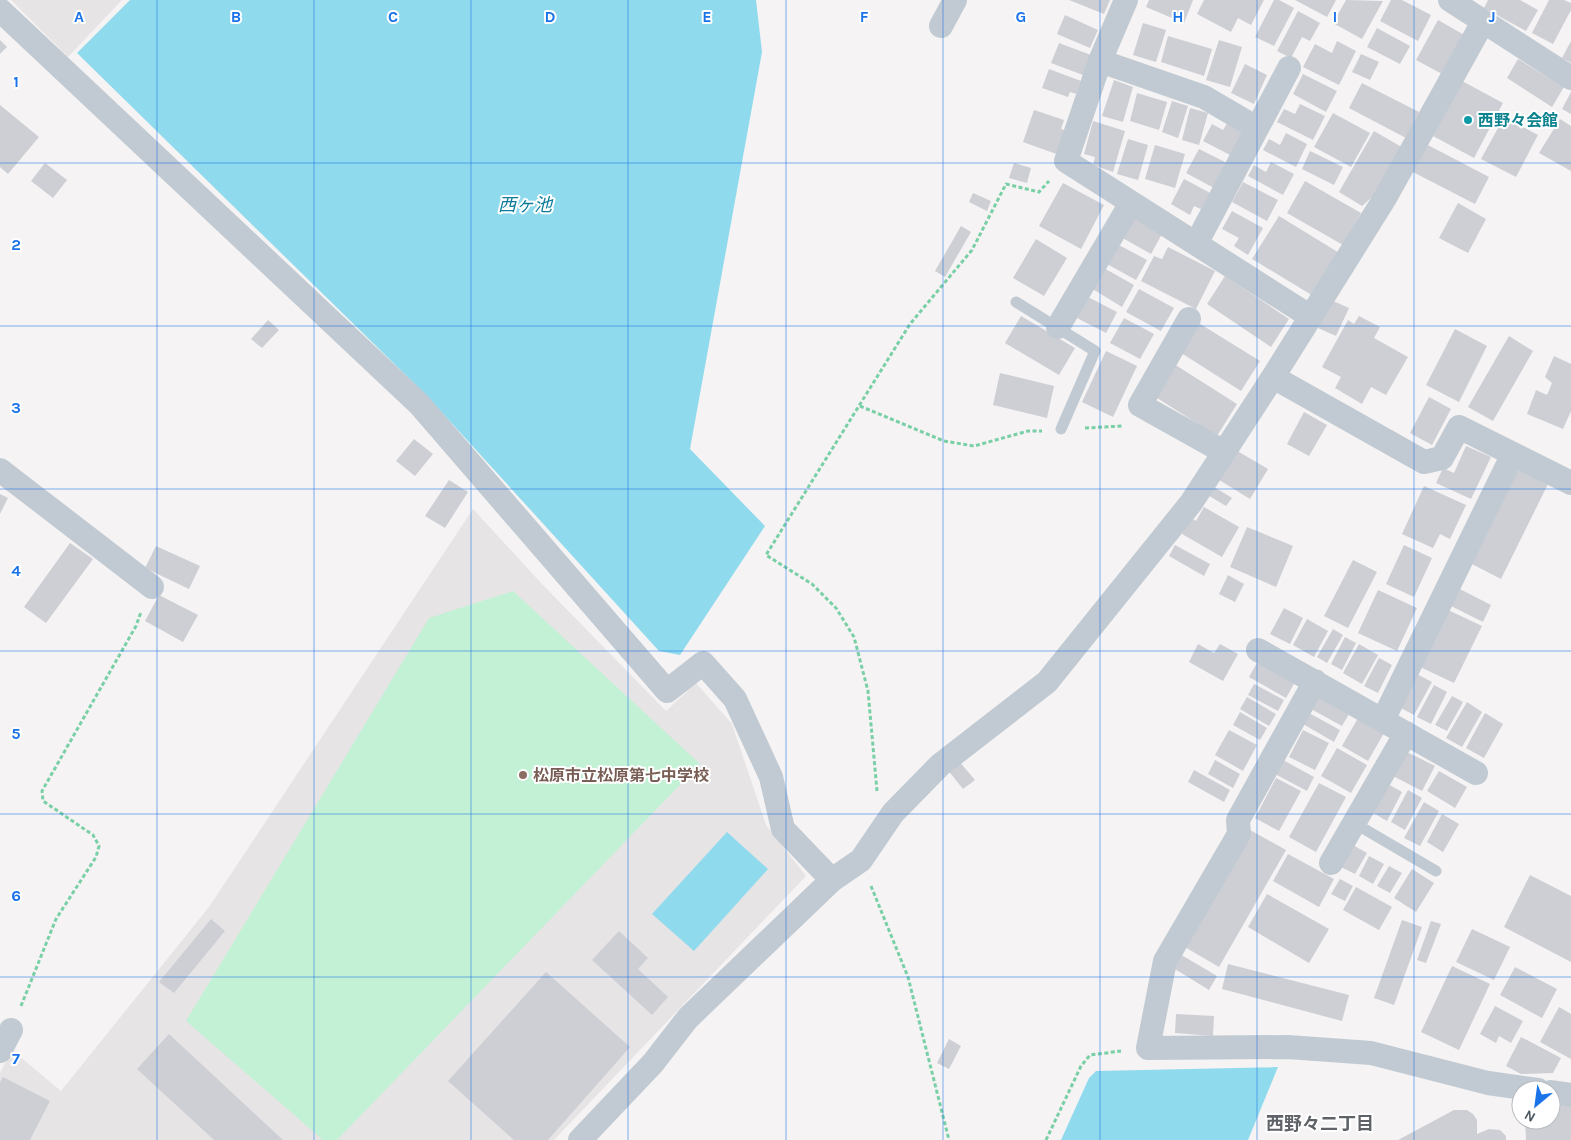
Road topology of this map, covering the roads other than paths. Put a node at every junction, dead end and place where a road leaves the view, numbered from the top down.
1 (955, 0) edge
2 (1126, 0) edge
3 (1450, 0) edge
4 (0, 10) edge
5 (1478, 12) edge
6 (941, 26) dead end
7 (1100, 61) junction
8 (1289, 68) dead end
9 (1571, 78) edge
10 (1257, 128) junction
11 (1131, 203) junction
12 (1196, 244) junction
13 (1016, 302) dead end
14 (1311, 317) junction
15 (1189, 319) dead end
16 (1058, 327) junction
17 (1273, 377) junction
18 (1061, 429) road end
19 (1224, 452) junction
20 (1512, 454) junction
21 (0, 470) edge
22 (1571, 483) edge
23 (152, 587) road end
24 (1258, 650) dead end
25 (1315, 681) junction
26 (1383, 720) junction
27 (1406, 733) junction
28 (1476, 773) dead end
29 (1354, 823) junction
30 (1331, 862) dead end
31 (1436, 871) dead end
32 (832, 880) junction
33 (11, 1030) road end
34 (0, 1051) edge
35 (1511, 1086) edge
36 (580, 1140) edge

1 - 6 street
2 - 7 street
3 - 5 street
4 - 32 street
5 - 9 street
5 - 14 street
7 - 10 street
7 - 11 street
8 - 10 street
10 - 12 street
11 - 12 street
11 - 16 street
12 - 14 street
13 - 16 lane
14 - 17 street
15 - 19 street
16 - 18 lane
17 - 19 street
17 - 20 street
19 - 32 street
20 - 22 street
20 - 26 street
21 - 23 street
24 - 25 street
25 - 26 street
25 - 35 street
26 - 27 street
27 - 28 street
27 - 29 street
29 - 30 street
29 - 31 lane
32 - 36 street
33 - 34 street

